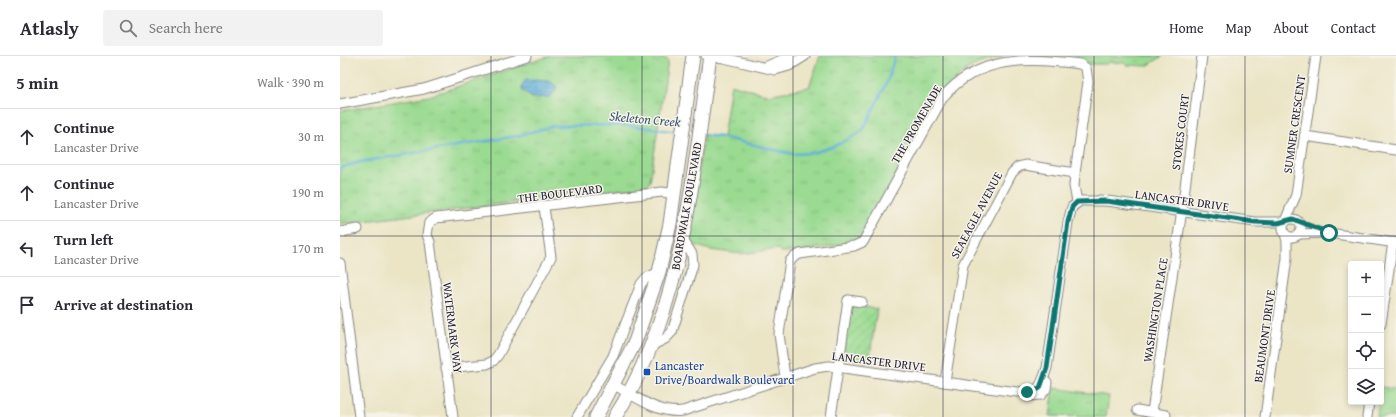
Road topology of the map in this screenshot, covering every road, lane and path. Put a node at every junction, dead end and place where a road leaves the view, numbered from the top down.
1 (527, 56) edge
2 (693, 56) edge
3 (708, 56) edge
4 (791, 56) edge
5 (805, 56) edge
6 (1202, 56) edge
7 (1316, 56) edge
8 (765, 67) junction
9 (340, 104) edge
10 (1305, 136) junction
11 (1396, 150) edge
12 (1075, 173) junction
13 (674, 194) junction
14 (1296, 195) junction
15 (1076, 199) junction
16 (544, 207) junction
17 (1182, 212) junction
18 (1255, 222) junction
19 (1285, 222) junction
20 (1299, 222) junction
21 (431, 224) joint
22 (358, 229) dead end
23 (340, 232) edge
24 (1284, 233) junction
25 (1329, 233) junction
26 (1298, 234) junction
27 (1394, 243) edge
28 (1287, 258) junction
29 (340, 263) edge
30 (659, 272) junction
31 (862, 302) dead end
32 (1384, 305) edge
33 (838, 367) junction
34 (446, 368) junction
35 (785, 377) junction
36 (945, 382) junction
37 (614, 385) junction
38 (629, 393) junction
39 (1369, 405) edge
40 (1137, 410) dead end
41 (1152, 412) junction
42 (1166, 415) dead end
43 (359, 417) edge
44 (452, 417) edge
45 (577, 417) edge
46 (596, 417) edge
47 (615, 417) edge
48 (831, 417) edge
49 (1265, 417) edge
50 (1367, 417) edge

1 - 9 street
2 - 13 main road, BOARDWALK BOULEVARD
3 - 8 street
3 - 38 main road, BOARDWALK BOULEVARD
4 - 8 street
5 - 8 street
6 - 17 street, STOKES COURT
7 - 10 street, SUMNER CRESCENT
10 - 11 street
10 - 14 street, SUMNER CRESCENT
12 - 15 street, THE PROMENADE
12 - 35 street, THE PROMENADE
12 - 36 street, SEAEAGLE AVENUE
13 - 16 street, THE BOULEVARD
13 - 30 main road, BOARDWALK BOULEVARD
14 - 19 street, SUMNER CRESCENT
14 - 20 street, SUMNER CRESCENT
15 - 17 street, LANCASTER DRIVE
15 - 36 street, LANCASTER DRIVE
16 - 21 street, THE BOULEVARD
16 - 34 street
17 - 18 street, LANCASTER DRIVE
17 - 41 street, WASHINGTON PLACE
18 - 19 street, LANCASTER DRIVE
18 - 24 street, LANCASTER DRIVE
19 - 20 street
19 - 24 street
20 - 25 street
20 - 26 street
21 - 34 street, WATERMARK WAY
22 - 23 street
24 - 26 street
24 - 28 street
25 - 26 street
25 - 27 street
26 - 28 street
27 - 32 street
28 - 49 street, BEAUMONT DRIVE
29 - 43 street
30 - 37 main road, BOARDWALK BOULEVARD
30 - 45 street
31 - 33 street
33 - 35 street, LANCASTER DRIVE
33 - 36 street, LANCASTER DRIVE
33 - 48 street
34 - 44 street, WATERMARK WAY
35 - 38 street, LANCASTER DRIVE
37 - 38 street, LANCASTER DRIVE
37 - 46 main road, BOARDWALK BOULEVARD
38 - 47 main road, BOARDWALK BOULEVARD
39 - 50 street
40 - 41 street
41 - 42 street

